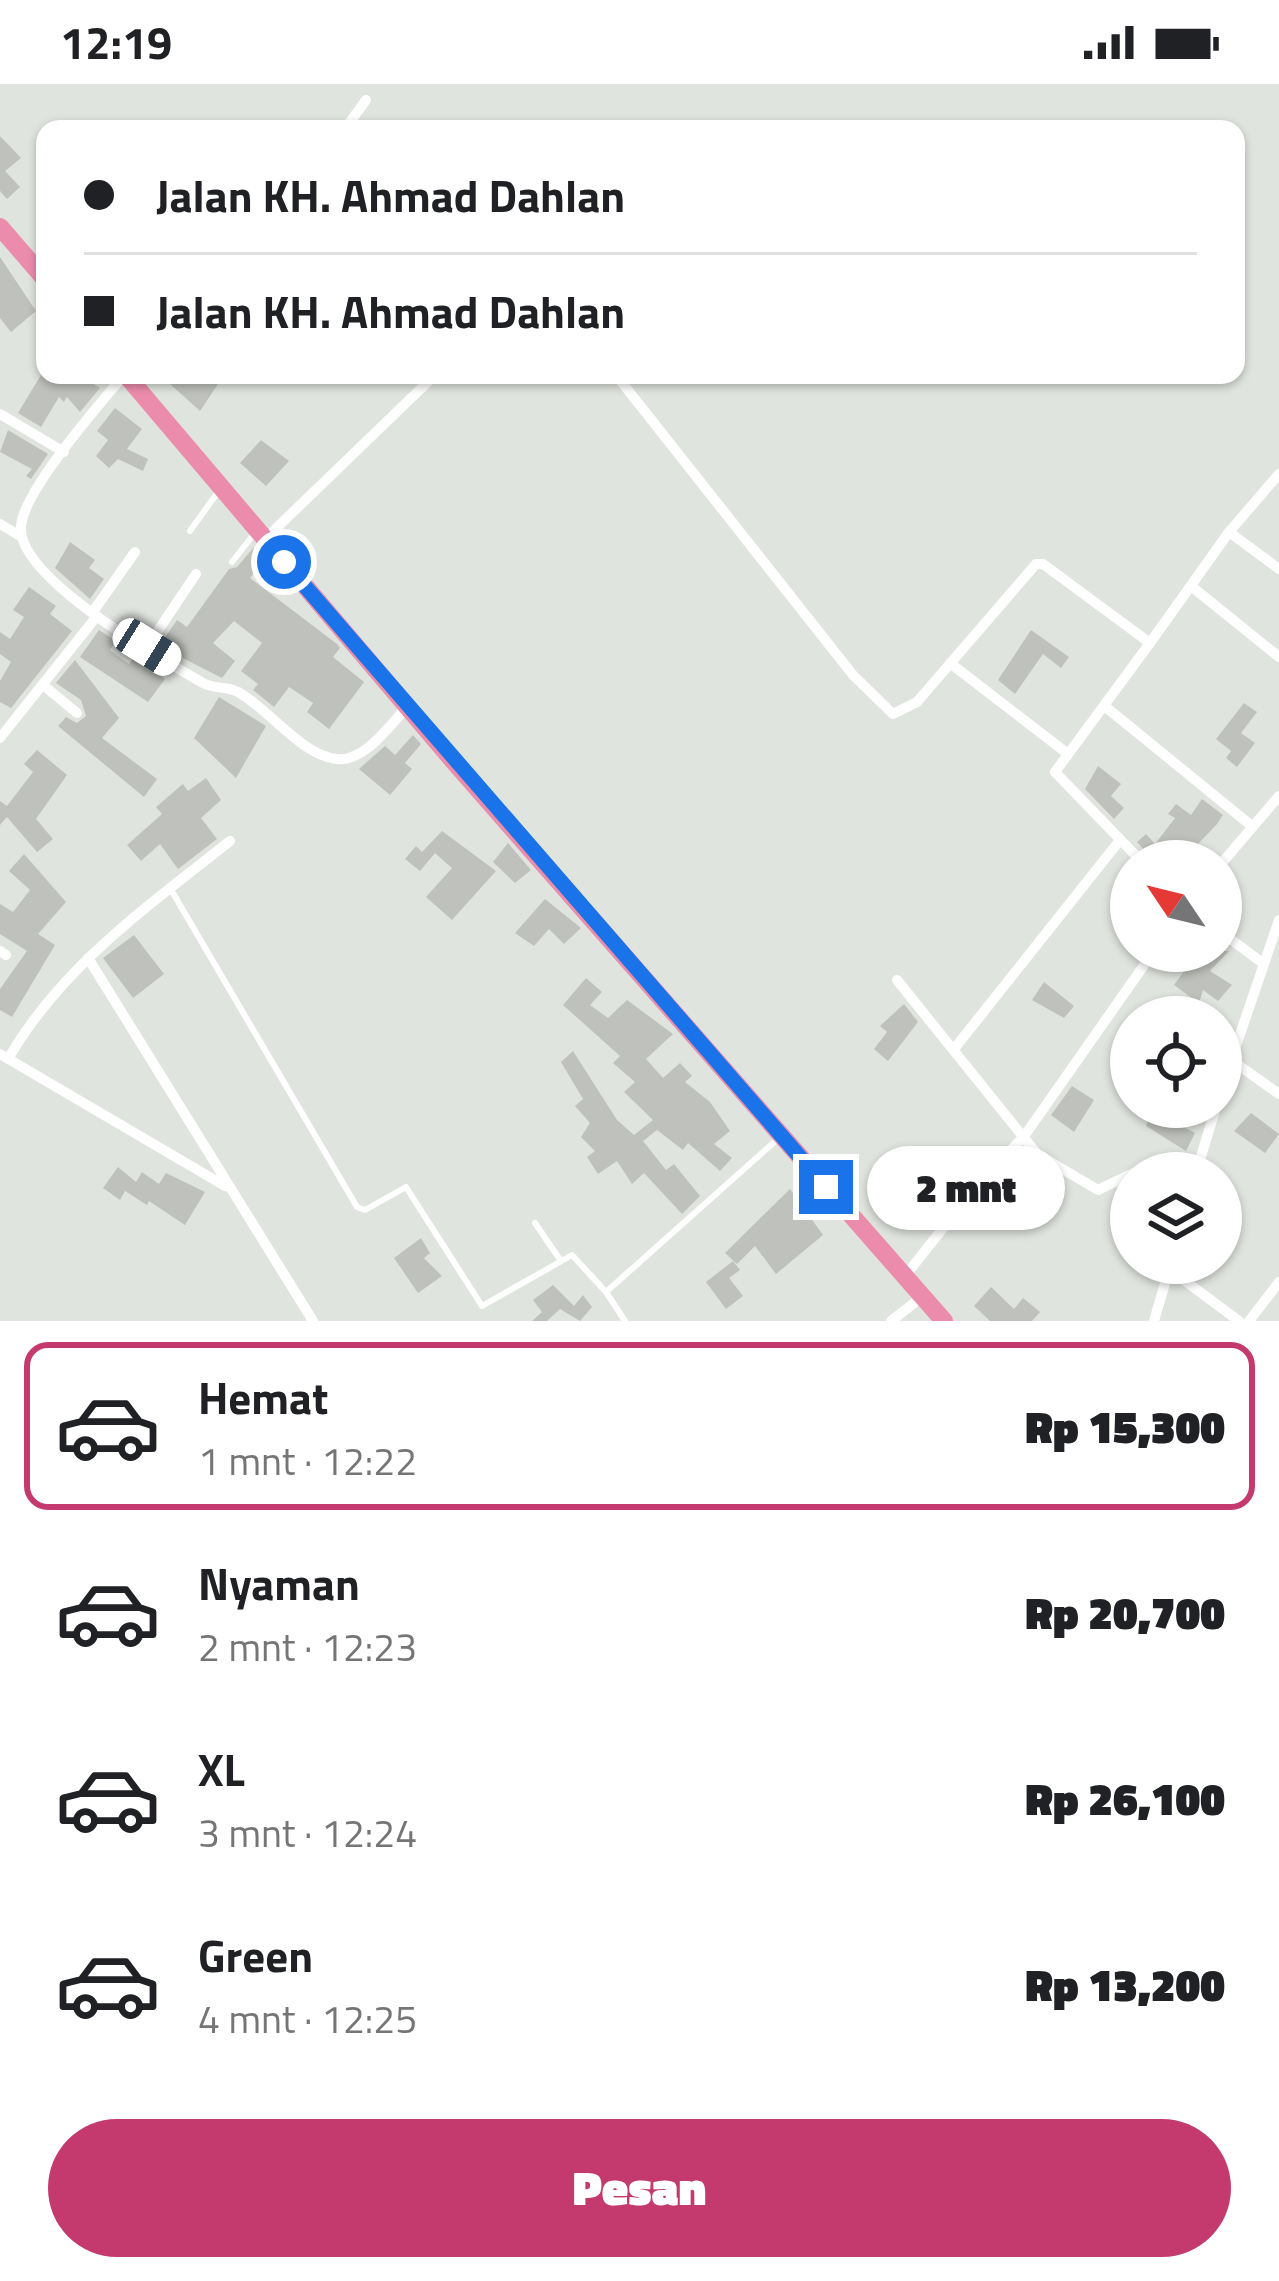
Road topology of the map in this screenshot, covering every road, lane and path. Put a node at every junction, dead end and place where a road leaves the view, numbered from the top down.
1 (366, 100) dead end
2 (352, 120) edge
3 (0, 227) edge
4 (36, 269) edge
5 (118, 384) edge
6 (132, 384) edge
7 (425, 384) edge
8 (623, 384) edge
9 (0, 414) edge
10 (64, 452) junction
11 (1279, 474) edge
12 (220, 489) junction
13 (0, 524) edge
14 (190, 531) dead end
15 (1229, 532) junction
16 (260, 536) junction
17 (22, 537) junction
18 (136, 552) dead end
19 (232, 562) dead end
20 (1279, 569) edge
21 (196, 574) dead end
22 (1191, 586) junction
23 (94, 614) junction
24 (1150, 643) junction
25 (147, 647) junction
26 (1279, 657) edge
27 (950, 663) junction
28 (43, 685) junction
29 (407, 707) junction
30 (1107, 707) junction
31 (76, 712) dead end
32 (0, 738) edge
33 (1068, 754) junction
34 (1279, 796) edge
35 (1252, 827) junction
36 (1120, 840) edge
37 (1241, 840) edge
38 (230, 841) dead end
39 (1110, 853) edge
40 (170, 888) junction
41 (1279, 920) edge
42 (1242, 948) edge
43 (88, 958) junction
44 (1264, 964) junction
45 (1139, 972) edge
46 (897, 980) dead end
47 (1242, 1027) edge
48 (953, 1049) junction
49 (4, 1056) edge
50 (1242, 1067) edge
51 (1279, 1094) edge
52 (1025, 1135) junction
53 (782, 1136) junction
54 (1110, 1184) edge
55 (228, 1188) junction
56 (536, 1223) dead end
57 (561, 1261) junction
58 (905, 1276) junction
59 (1279, 1282) edge
60 (1165, 1284) edge
61 (1193, 1284) edge
62 (606, 1292) junction
63 (922, 1297) junction
64 (314, 1321) edge
65 (625, 1321) edge
66 (891, 1321) edge
67 (944, 1321) edge
68 (1154, 1321) edge
69 (1239, 1321) edge
70 (1249, 1321) edge

1 - 2 street
3 - 4 highway
5 - 10 street
6 - 12 highway
7 - 16 street
8 - 27 street
9 - 10 street
10 - 17 street
11 - 15 street
12 - 14 lane
12 - 16 highway
13 - 17 street
15 - 20 street
15 - 22 street
16 - 19 lane
16 - 29 highway
17 - 23 street
18 - 23 street
21 - 25 street
22 - 24 street
22 - 26 street
23 - 25 street
23 - 28 street
24 - 27 street
24 - 30 street
25 - 29 street
27 - 33 street
28 - 31 street
28 - 32 street
29 - 53 highway
30 - 33 street
30 - 35 street
33 - 36 street
34 - 35 street
35 - 37 street
38 - 40 street
39 - 48 street
40 - 43 street
40 - 57 lane
41 - 44 street
42 - 44 street
43 - 49 street
43 - 55 street
44 - 47 street
45 - 52 street
46 - 48 street
48 - 52 street
49 - 55 street
50 - 51 street
52 - 54 street
52 - 58 street
53 - 58 highway
53 - 62 lane
55 - 64 street
56 - 57 lane
57 - 62 lane
58 - 63 highway
59 - 70 street
60 - 68 street
61 - 69 street
62 - 65 lane
63 - 66 street
63 - 67 highway

